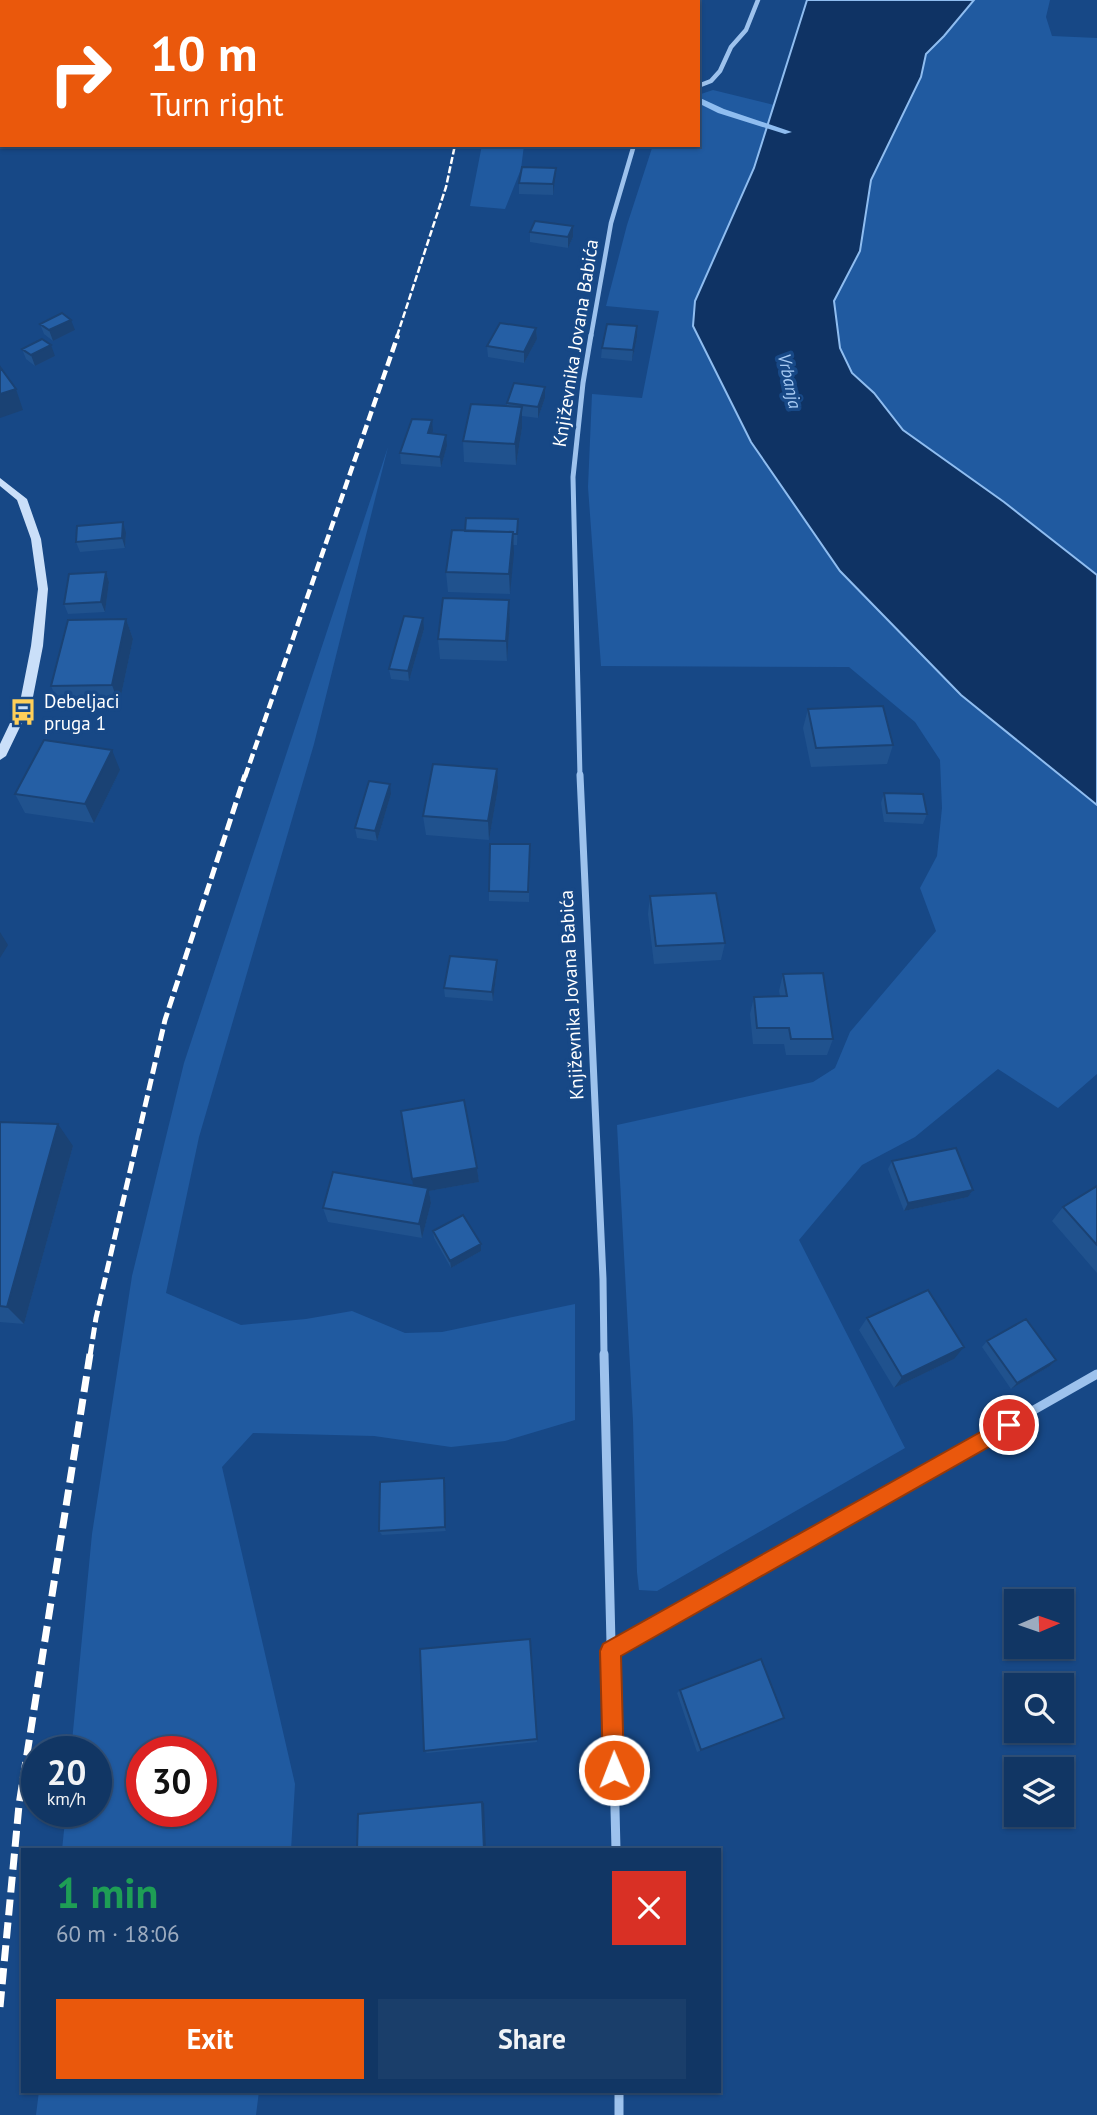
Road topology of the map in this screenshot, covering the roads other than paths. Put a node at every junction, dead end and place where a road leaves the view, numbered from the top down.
1 (758, 0) edge
2 (700, 86) edge
3 (633, 147) edge
4 (0, 481) edge
5 (0, 756) edge
6 (1097, 1374) edge
7 (610, 1651) junction
8 (616, 1848) edge
9 (618, 2093) edge
10 (619, 2115) edge

1 - 2 street
3 - 7 street, Književnika Jovana Babića
4 - 5 street
6 - 7 street
7 - 8 street, Književnika Jovana Babića
9 - 10 street

